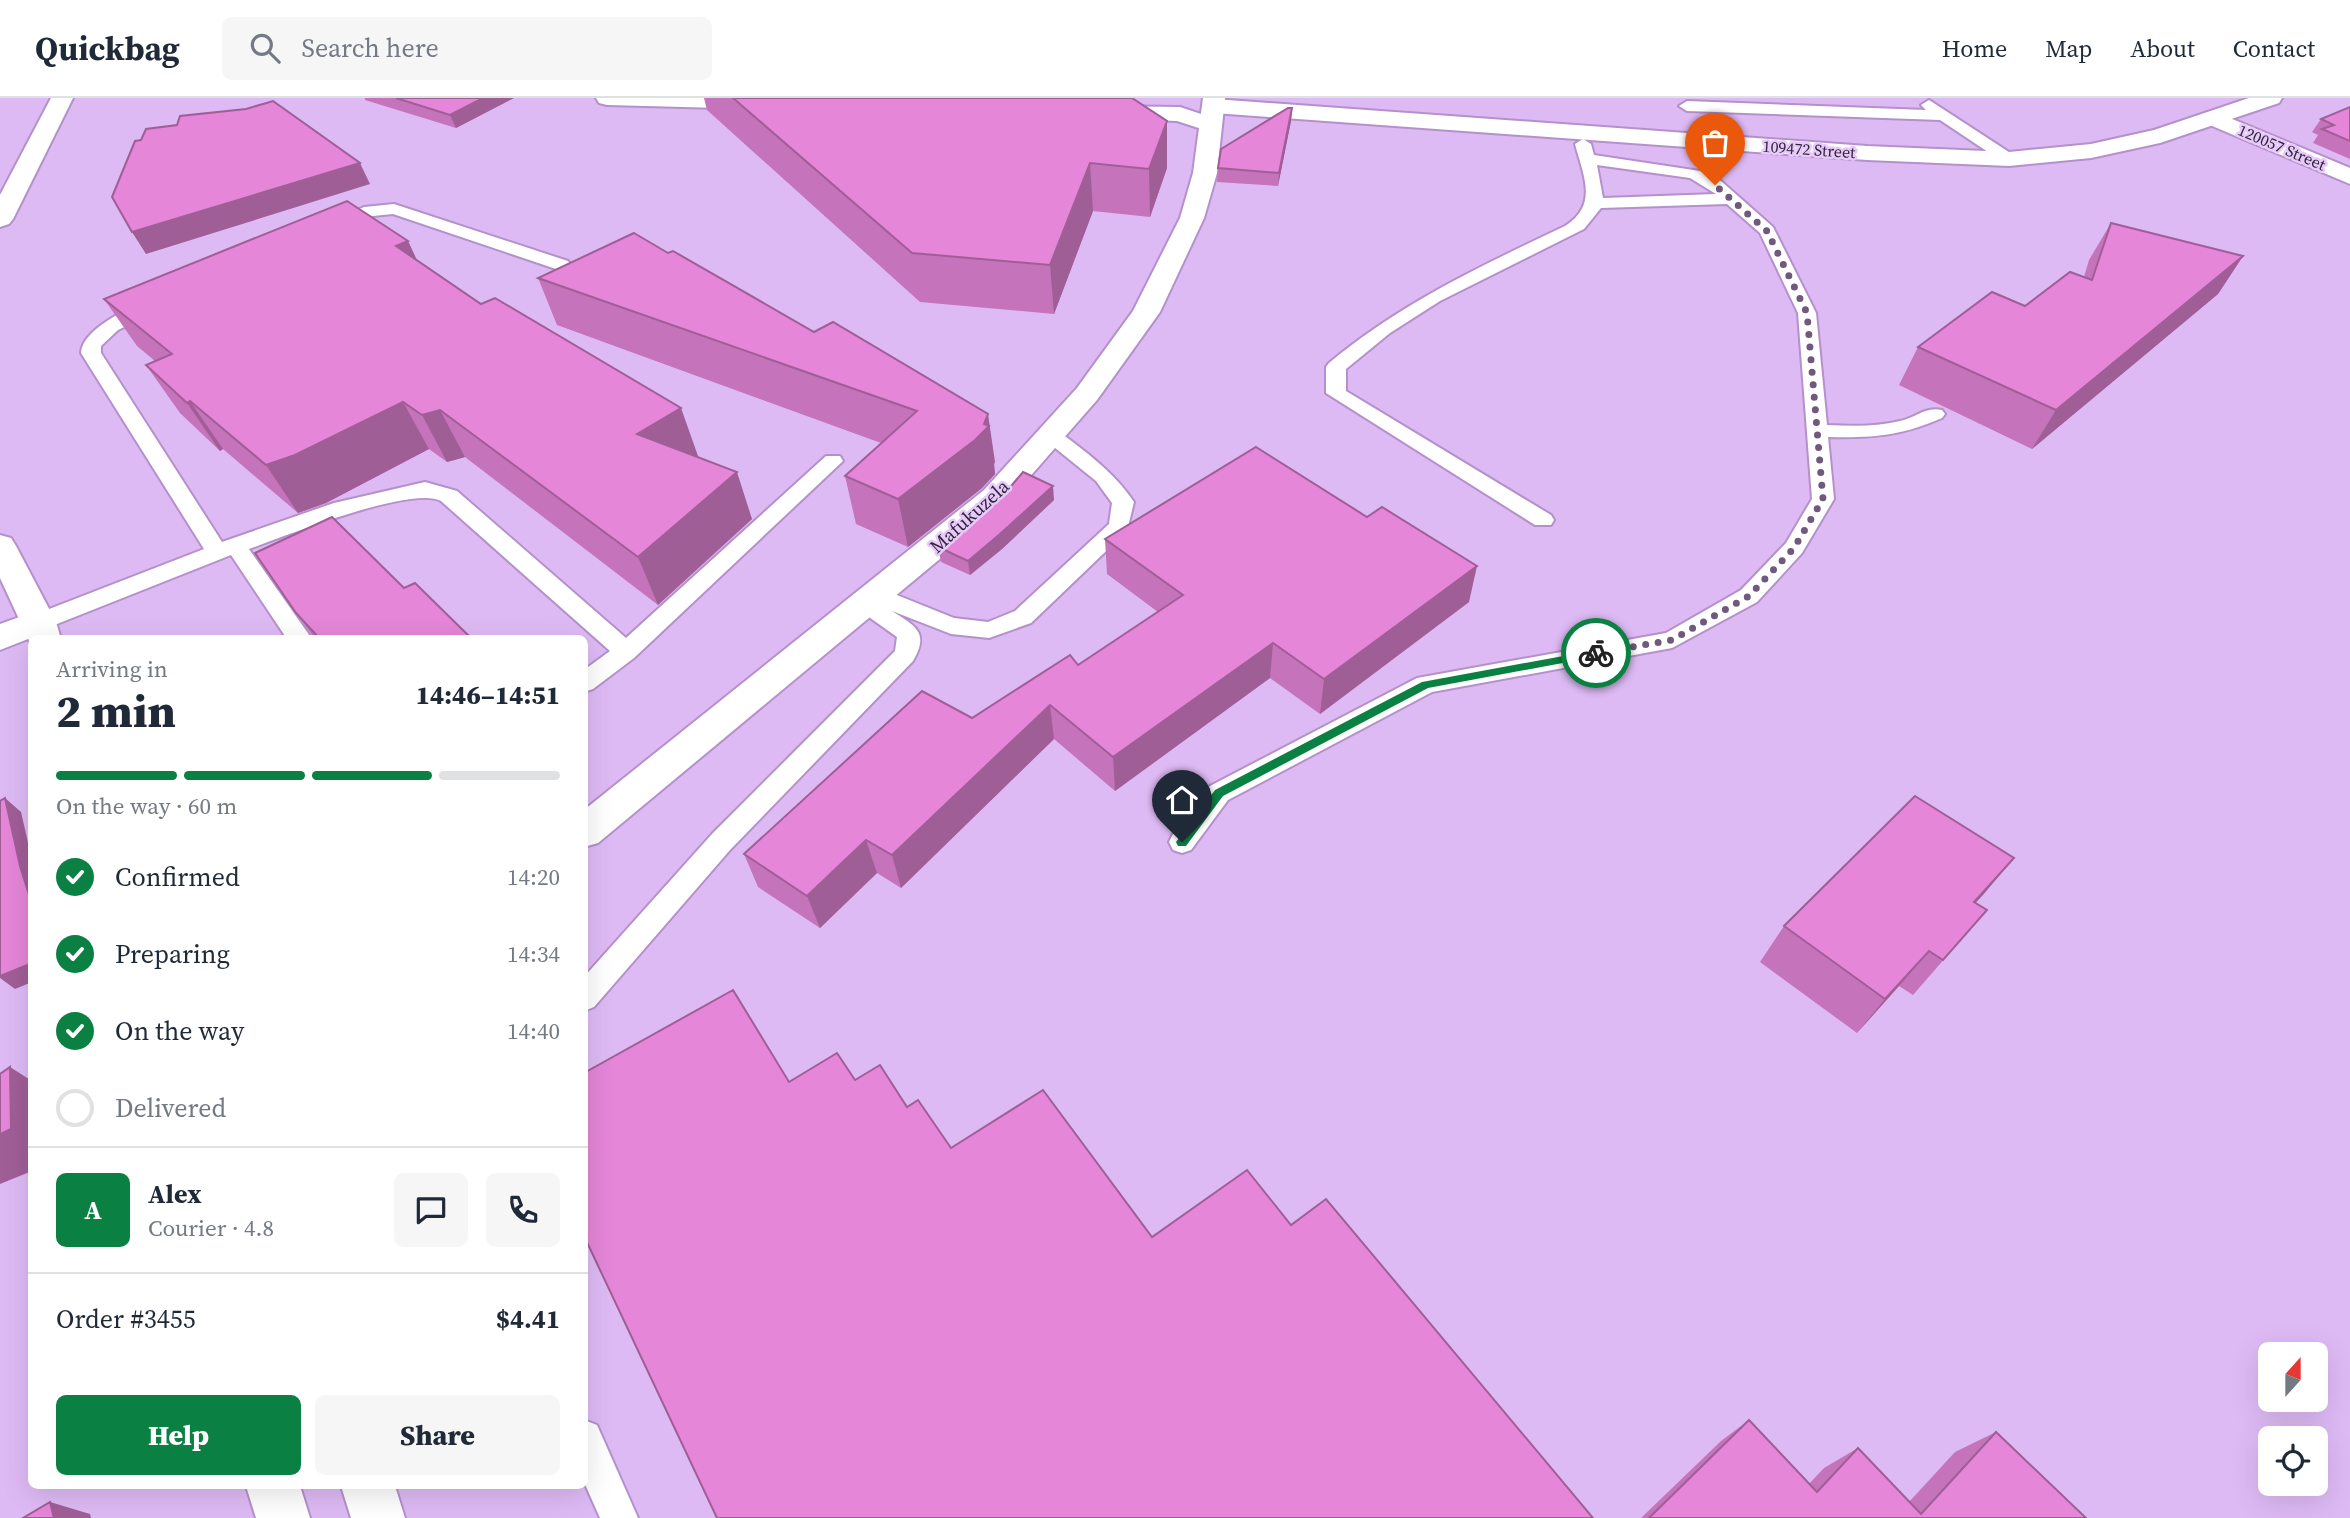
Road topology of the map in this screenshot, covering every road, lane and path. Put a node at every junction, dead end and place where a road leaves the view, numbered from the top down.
1 (62, 98) edge
2 (607, 98) edge
3 (1920, 98) edge
4 (2271, 98) edge
5 (782, 103) edge
6 (1687, 106) dead end
7 (1213, 110) edge
8 (1079, 113) edge
9 (1943, 115) junction
10 (2213, 118) junction
11 (1581, 132) junction
12 (1586, 159) junction
13 (2009, 159) junction
14 (2350, 177) edge
15 (1732, 199) junction
16 (1593, 204) junction
17 (0, 219) edge
18 (320, 233) edge
19 (562, 265) edge
20 (170, 298) edge
21 (1935, 414) dead end
22 (1817, 431) junction
23 (1051, 435) junction
24 (834, 461) dead end
25 (1544, 520) dead end
26 (0, 546) edge
27 (226, 548) junction
28 (872, 599) junction
29 (41, 630) edge
30 (297, 635) edge
31 (0, 638) edge
32 (626, 652) junction
33 (588, 680) edge
34 (588, 829) edge
35 (1182, 842) dead end
36 (588, 993) edge
37 (588, 1446) edge
38 (274, 1489) edge
39 (369, 1489) edge
40 (283, 1518) edge
41 (378, 1518) edge
42 (619, 1518) edge

1 - 17 street
2 - 5 street
3 - 9 lane
4 - 10 street, 109472 Street
6 - 9 lane
7 - 8 street, 109472 Street
7 - 11 street, 109472 Street
7 - 23 street, Mafukuzela
9 - 13 lane
10 - 13 street, 109472 Street
10 - 14 street, 120057 Street
11 - 12 lane
11 - 13 street, 109472 Street
12 - 15 lane
12 - 16 lane
15 - 16 lane
15 - 22 lane
16 - 25 lane
18 - 19 lane
20 - 27 lane
21 - 22 lane
22 - 35 lane
23 - 28 street, Mafukuzela
23 - 28 lane
24 - 32 lane
26 - 29 street
27 - 29 lane
27 - 30 lane
27 - 32 lane
28 - 34 street, Mafukuzela
28 - 36 lane
29 - 31 street
32 - 33 lane
37 - 42 lane
38 - 40 street
39 - 41 street

